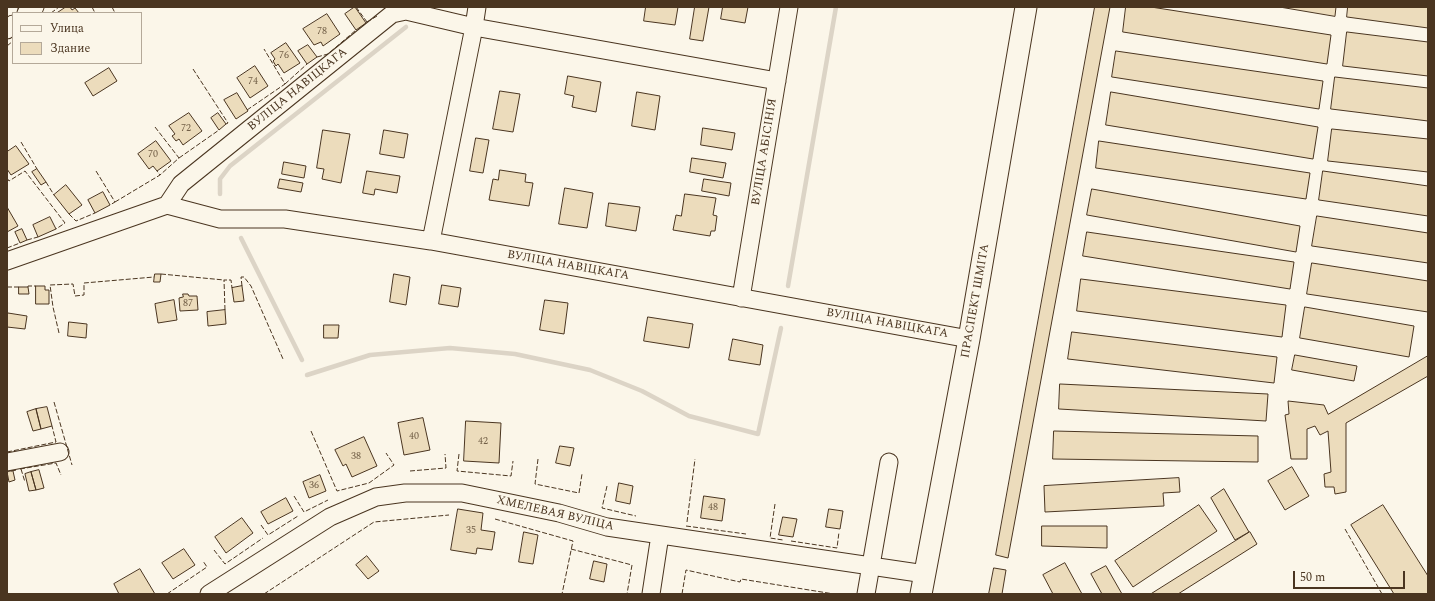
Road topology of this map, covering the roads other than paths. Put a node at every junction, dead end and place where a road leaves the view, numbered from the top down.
1 (477, 7) edge
2 (789, 7) edge
3 (1026, 7) edge
4 (474, 27) junction
5 (777, 81) junction
6 (167, 205) junction
7 (431, 241) junction
8 (7, 262) edge
9 (741, 298) junction
10 (969, 339) junction
11 (60, 452) dead end
12 (7, 462) edge
13 (889, 462) dead end
14 (660, 535) junction
15 (870, 566) junction
16 (923, 584) edge
17 (209, 594) edge
18 (650, 594) edge
19 (866, 594) edge

1 - 4 street
2 - 5 street, ВУЛІЦА АБІСІНІЯ
3 - 10 main road, ПРАСПЕКТ ШМІТА
4 - 5 street, ВУЛІЦА НАВІЦКАГА
4 - 6 street, ВУЛІЦА НАВІЦКАГА
4 - 7 street
5 - 9 street, ВУЛІЦА АБІСІНІЯ
6 - 7 street, ВУЛІЦА НАВІЦКАГА
6 - 8 street
7 - 9 street, ВУЛІЦА НАВІЦКАГА
9 - 10 street, ВУЛІЦА НАВІЦКАГА
10 - 16 main road, ПРАСПЕКТ ШМІТА
11 - 12 street
13 - 15 street
14 - 15 street, ХМЕЛЕВАЯ ВУЛІЦА
14 - 17 street, ХМЕЛЕВАЯ ВУЛІЦА
14 - 18 street
15 - 16 street, ХМЕЛЕВАЯ ВУЛІЦА
15 - 19 street

